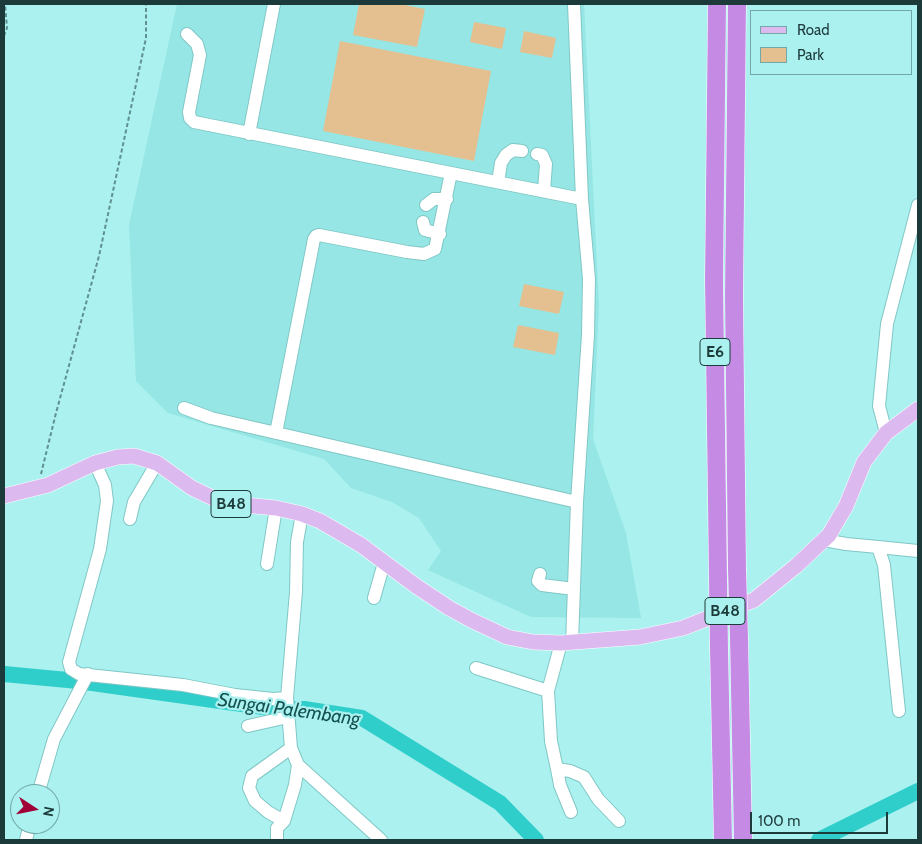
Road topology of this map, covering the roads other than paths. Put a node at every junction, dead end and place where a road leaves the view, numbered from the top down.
1 (274, 4) edge
2 (574, 4) edge
3 (717, 4) edge
4 (737, 4) edge
5 (187, 34) dead end
6 (248, 134) junction
7 (518, 151) dead end
8 (540, 155) dead end
9 (451, 173) junction
10 (498, 182) junction
11 (544, 191) junction
12 (447, 198) junction
13 (582, 199) junction
14 (426, 205) dead end
15 (918, 205) edge
16 (423, 224) dead end
17 (440, 234) junction
18 (184, 408) dead end
19 (918, 409) edge
20 (276, 433) junction
21 (886, 433) junction
22 (95, 463) junction
23 (157, 463) junction
24 (4, 496) edge
25 (577, 502) junction
26 (276, 508) junction
27 (302, 514) junction
28 (130, 519) dead end
29 (824, 540) junction
30 (878, 547) junction
31 (918, 551) edge
32 (384, 563) junction
33 (267, 564) dead end
34 (540, 574) dead end
35 (574, 589) junction
36 (374, 598) dead end
37 (567, 643) junction
38 (476, 668) dead end
39 (85, 680) junction
40 (548, 691) junction
41 (288, 709) junction
42 (898, 711) dead end
43 (248, 726) dead end
44 (291, 748) junction
45 (298, 765) junction
46 (557, 769) junction
47 (41, 784) edge
48 (572, 812) dead end
49 (284, 821) junction
50 (620, 821) dead end
51 (723, 834) edge
52 (277, 840) edge
53 (381, 840) edge
54 (743, 840) edge

1 - 6 street
2 - 13 street
3 - 51 highway, E6, bridge
4 - 54 highway, E6, bridge
5 - 6 street
6 - 9 street
7 - 10 street
8 - 11 street
9 - 10 street
9 - 12 street
10 - 11 street
11 - 13 street
12 - 14 street
12 - 17 street
13 - 25 street
15 - 21 street
16 - 17 street
17 - 20 street
18 - 20 street
19 - 21 main road, B48
20 - 25 street
21 - 29 main road, B48
22 - 23 main road, B48
22 - 24 main road, B48
22 - 39 street
23 - 26 main road, B48
23 - 28 street
25 - 35 street
26 - 27 main road, B48
26 - 33 street
27 - 32 main road, B48
27 - 41 street
29 - 30 street
29 - 37 main road, B48
30 - 31 street
30 - 42 street
32 - 36 street
32 - 37 main road, B48
34 - 35 street
35 - 37 street
37 - 40 street
38 - 40 street
39 - 41 street
39 - 47 street
40 - 46 street
41 - 43 street
41 - 44 street
44 - 45 street
44 - 49 street
45 - 49 street
45 - 53 street
46 - 48 street
46 - 50 street
49 - 52 street

